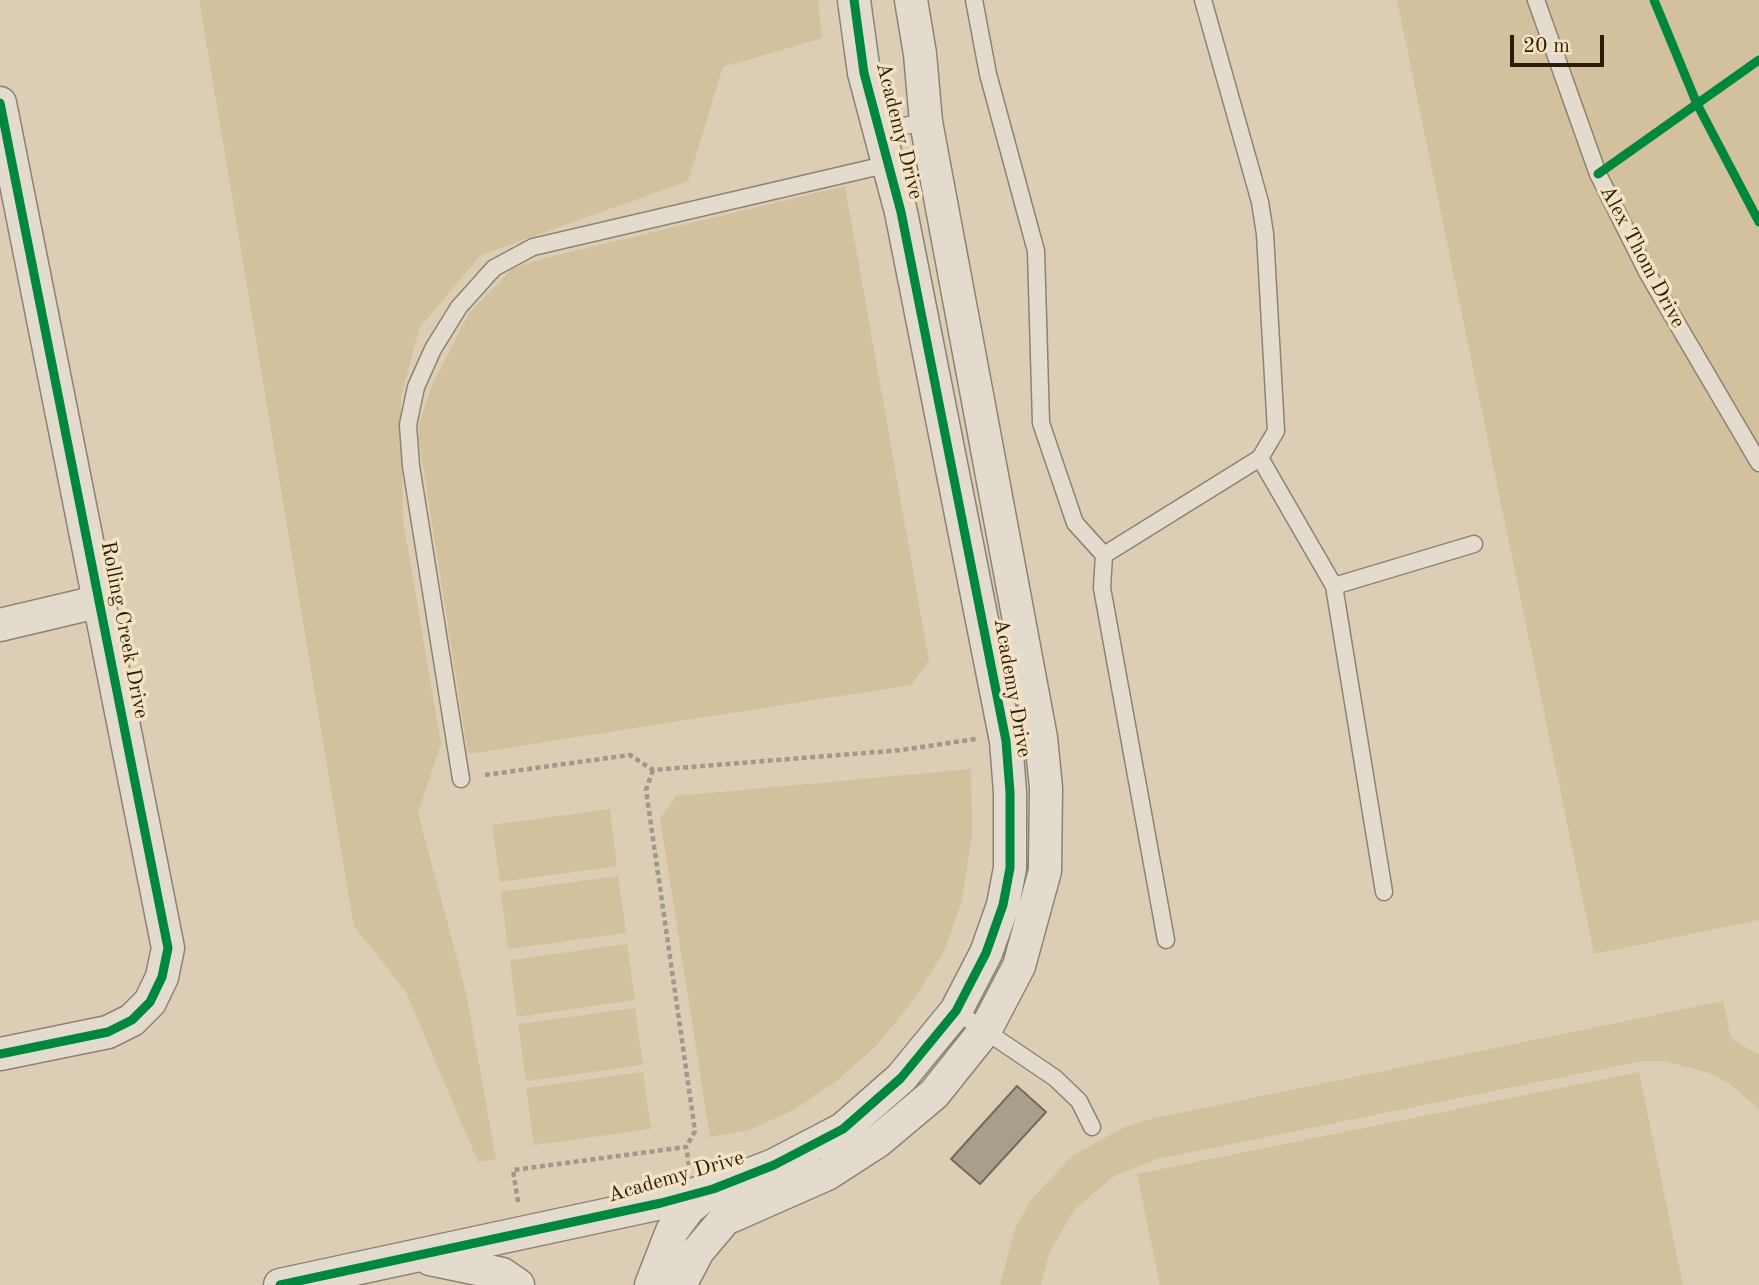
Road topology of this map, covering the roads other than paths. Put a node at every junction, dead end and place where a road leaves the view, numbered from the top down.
1 (854, 0) edge
2 (911, 0) edge
3 (974, 0) edge
4 (1203, 0) edge
5 (1536, 0) edge
6 (0, 103) edge
7 (926, 122) junction
8 (881, 130) junction
9 (889, 164) junction
10 (1260, 458) junction
11 (1759, 463) edge
12 (1474, 544) dead end
13 (1104, 555) junction
14 (1334, 586) junction
15 (101, 601) junction
16 (0, 625) edge
17 (460, 779) road end
18 (1384, 892) dead end
19 (1166, 940) dead end
20 (956, 1011) junction
21 (986, 1029) junction
22 (0, 1054) edge
23 (1092, 1127) dead end
24 (703, 1191) junction
25 (420, 1256) junction
26 (280, 1285) edge
27 (518, 1285) edge
28 (652, 1285) edge
29 (680, 1285) edge

1 - 8 street, Academy Drive
2 - 7 street, Academy Drive
3 - 13 lane
4 - 10 lane
5 - 11 lane, Alex Thom Drive
6 - 15 street, Rolling Creek Drive
7 - 8 lane, Academy Drive
7 - 21 street, Academy Drive
8 - 9 street, Academy Drive
9 - 17 lane
9 - 20 street, Academy Drive
10 - 13 lane
10 - 14 lane
12 - 14 lane
13 - 19 lane
14 - 18 lane
15 - 16 street
15 - 22 street, Rolling Creek Drive
20 - 21 lane
20 - 24 street, Academy Drive
21 - 23 lane
21 - 29 street, Academy Drive
24 - 25 street, Academy Drive
24 - 28 street
25 - 26 street, Academy Drive
25 - 27 street, Academy Drive

